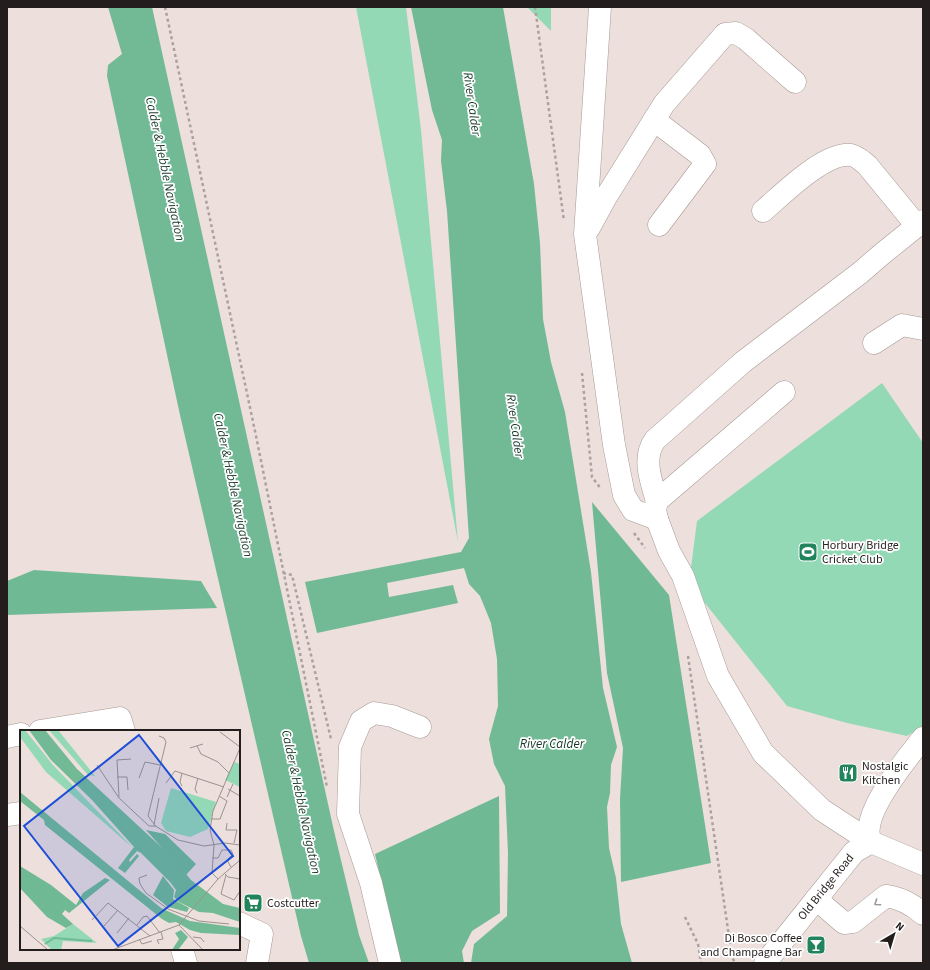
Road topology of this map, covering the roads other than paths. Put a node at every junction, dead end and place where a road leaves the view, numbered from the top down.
1 (600, 7) edge
2 (795, 82) dead end
3 (654, 120) junction
4 (763, 211) dead end
5 (920, 224) edge
6 (659, 225) dead end
7 (585, 234) junction
8 (923, 329) edge
9 (874, 343) dead end
10 (784, 392) dead end
11 (657, 510) junction
12 (420, 727) dead end
13 (46, 730) edge
14 (124, 730) edge
15 (20, 734) edge
16 (7, 736) edge
17 (923, 738) edge
18 (20, 813) edge
19 (7, 815) edge
20 (871, 842) junction
21 (923, 864) edge
22 (816, 899) junction
23 (923, 914) edge
24 (240, 923) edge
25 (182, 950) edge
26 (186, 963) edge
27 (257, 963) edge
28 (390, 963) edge
29 (765, 963) edge

1 - 7 street
2 - 3 street
3 - 6 street
3 - 7 street
4 - 5 street
5 - 11 street
7 - 11 street
8 - 9 street
10 - 11 street
11 - 20 street
12 - 28 street
13 - 14 street
15 - 16 street
17 - 20 street
18 - 19 street
20 - 21 street
20 - 22 street, Old Bridge Road
23 -> 22 street
22 - 29 street, Old Bridge Road
24 - 27 street
25 - 26 street

